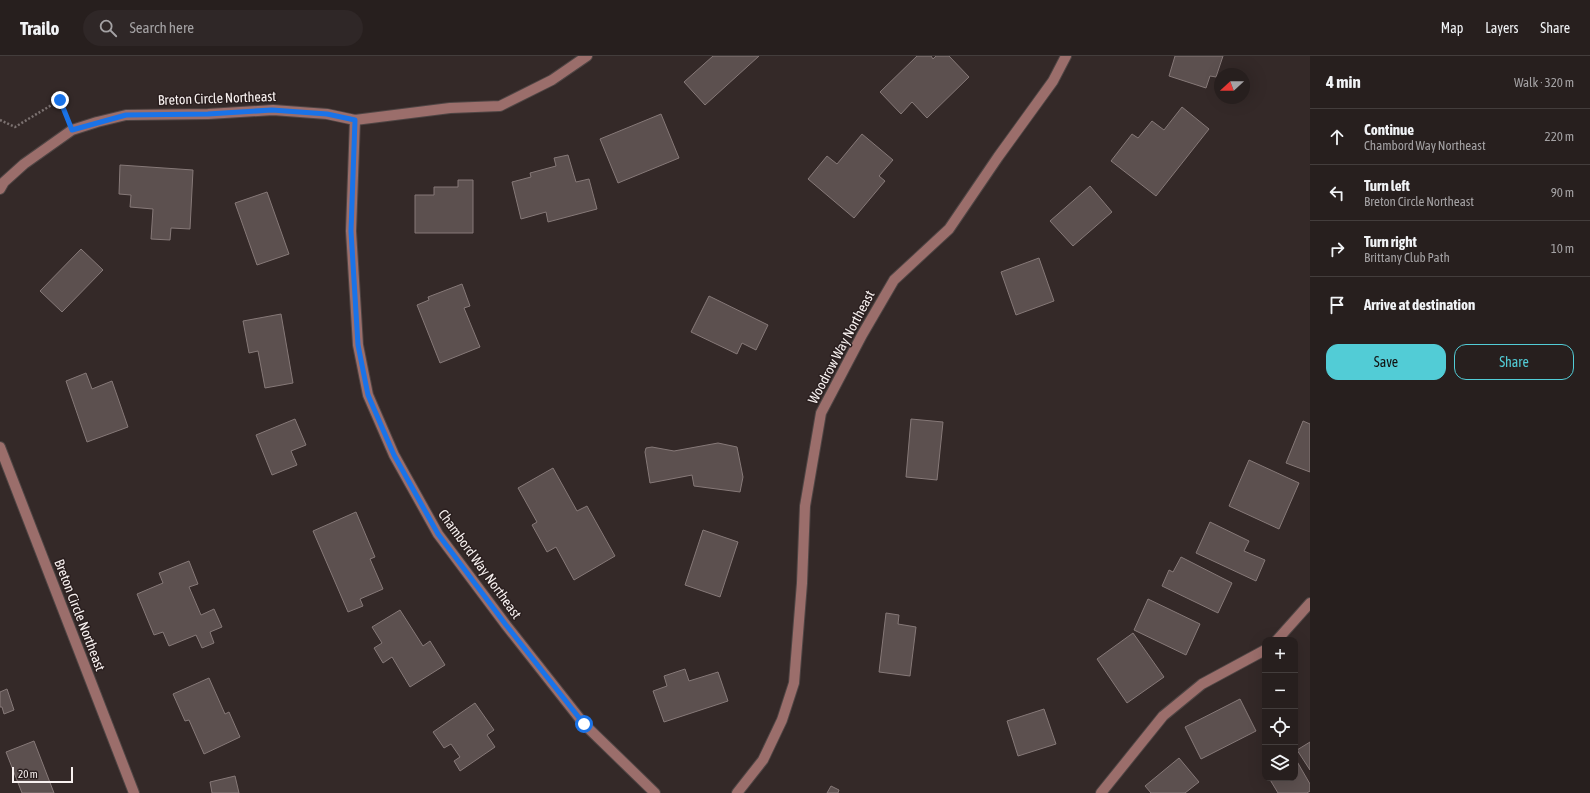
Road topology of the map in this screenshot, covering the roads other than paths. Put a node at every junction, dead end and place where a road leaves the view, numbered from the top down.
1 (588, 56) edge
2 (1066, 56) edge
3 (355, 120) junction
4 (1, 184) edge
5 (0, 447) edge
6 (1310, 602) edge
7 (1280, 637) edge
8 (1262, 652) edge
9 (134, 793) edge
10 (655, 793) edge
11 (737, 793) edge
12 (1101, 793) edge

1 - 3 street, Breton Circle Northeast
2 - 11 street, Woodrow Way Northeast
3 - 4 street, Breton Circle Northeast
3 - 10 street, Chambord Way Northeast
5 - 9 street, Breton Circle Northeast
6 - 7 street
8 - 12 street

